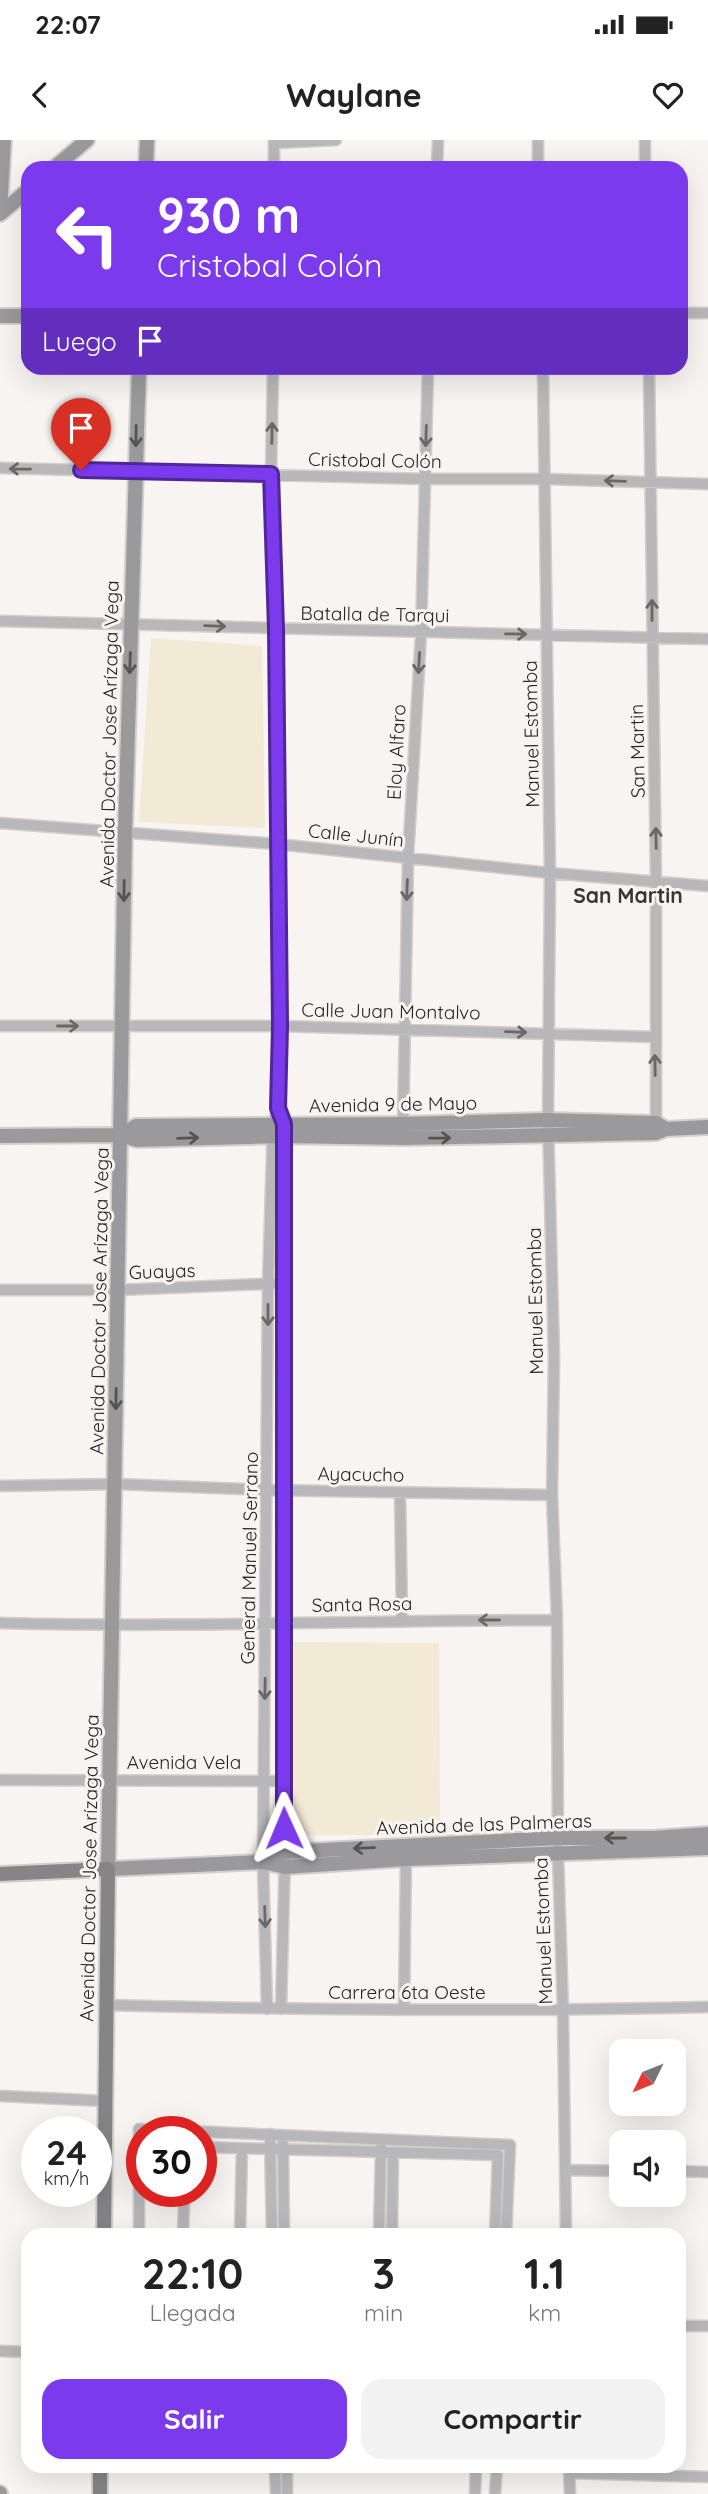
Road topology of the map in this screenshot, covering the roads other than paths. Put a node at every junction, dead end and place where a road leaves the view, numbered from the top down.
1 (4, 140) edge
2 (87, 140) edge
3 (147, 140) edge
4 (336, 140) edge
5 (438, 140) edge
6 (538, 140) edge
7 (645, 140) edge
8 (274, 142) edge
9 (62, 161) edge
10 (146, 161) edge
11 (274, 161) edge
12 (437, 161) edge
13 (538, 161) edge
14 (645, 161) edge
15 (21, 196) edge
16 (0, 213) edge
17 (688, 313) edge
18 (708, 313) edge
19 (0, 316) edge
20 (21, 316) edge
21 (139, 375) edge
22 (273, 375) edge
23 (428, 375) edge
24 (543, 375) edge
25 (649, 375) edge
26 (0, 468) edge
27 (135, 471) junction
28 (271, 474) junction
29 (425, 479) junction
30 (546, 479) junction
31 (652, 482) junction
32 (708, 484) edge
33 (0, 621) edge
34 (131, 623) junction
35 (276, 629) junction
36 (421, 633) junction
37 (548, 635) junction
38 (652, 637) junction
39 (708, 639) edge
40 (0, 823) edge
41 (125, 831) junction
42 (277, 844) junction
43 (408, 858) junction
44 (550, 873) junction
45 (656, 881) junction
46 (708, 886) edge
47 (0, 1026) edge
48 (122, 1026) junction
49 (280, 1026) junction
50 (403, 1029) junction
51 (549, 1033) junction
52 (655, 1037) junction
53 (548, 1120) junction
54 (708, 1127) edge
55 (659, 1129) junction
56 (278, 1130) junction
57 (403, 1131) junction
58 (121, 1135) junction
59 (0, 1136) edge
60 (550, 1136) junction
61 (284, 1283) junction
62 (268, 1284) junction
63 (0, 1290) edge
64 (117, 1290) junction
65 (115, 1484) junction
66 (0, 1486) edge
67 (283, 1489) junction
68 (268, 1490) junction
69 (400, 1493) junction
70 (552, 1495) junction
71 (402, 1620) junction
72 (557, 1620) junction
73 (0, 1623) edge
74 (284, 1623) junction
75 (265, 1625) junction
76 (113, 1626) junction
77 (109, 1779) junction
78 (0, 1780) edge
79 (264, 1780) junction
80 (283, 1781) junction
81 (708, 1835) edge
82 (559, 1838) junction
83 (708, 1848) edge
84 (406, 1853) junction
85 (558, 1854) junction
86 (285, 1859) junction
87 (263, 1862) junction
88 (108, 1869) junction
89 (0, 1874) edge
90 (106, 2005) junction
91 (708, 2007) edge
92 (267, 2009) junction
93 (281, 2009) junction
94 (404, 2010) junction
95 (563, 2011) junction
96 (0, 2096) edge
97 (106, 2101) junction
98 (217, 2132) edge
99 (270, 2134) junction
100 (282, 2135) junction
101 (381, 2139) junction
102 (217, 2147) edge
103 (242, 2148) junction
104 (270, 2149) junction
105 (283, 2149) junction
106 (381, 2152) junction
107 (393, 2152) junction
108 (565, 2170) junction
109 (609, 2171) edge
110 (686, 2171) edge
111 (708, 2172) edge
112 (139, 2207) edge
113 (184, 2207) edge
114 (104, 2228) edge
115 (139, 2228) edge
116 (183, 2228) edge
117 (240, 2228) edge
118 (272, 2228) edge
119 (284, 2228) edge
120 (379, 2228) edge
121 (392, 2228) edge
122 (495, 2228) edge
123 (506, 2228) edge
124 (566, 2228) edge
125 (686, 2326) edge
126 (708, 2326) edge
127 (0, 2351) edge
128 (21, 2352) edge
129 (100, 2473) edge
130 (275, 2473) edge
131 (287, 2473) edge
132 (476, 2473) edge
133 (496, 2473) edge
134 (569, 2473) edge
135 (648, 2473) edge
136 (708, 2476) edge
137 (100, 2494) edge
138 (276, 2494) edge
139 (287, 2494) edge
140 (475, 2494) edge
141 (495, 2494) edge
142 (570, 2494) edge

1 - 16 street
2 - 9 street
3 - 10 street
4 - 8 street
5 - 12 street
6 - 13 street
7 - 14 street
8 - 11 street
15 - 16 street
17 - 18 street
19 - 20 street
21 -> 27 street, Avenida Doctor Jose Arízaga Vega
28 -> 22 street, General Manuel Serrano
23 -> 29 street, Eloy Alfaro
24 - 30 street, Manuel Estomba
25 - 31 street, San Martin
27 -> 26 street, Cristobal Colón
27 - 28 street, Cristobal Colón
27 - 34 street, Avenida Doctor Jose Arízaga Vega
28 - 29 street, Cristobal Colón
28 - 35 street, General Manuel Serrano
29 - 30 street, Cristobal Colón
29 - 36 street, Eloy Alfaro
31 -> 30 street, Cristobal Colón
30 - 37 street, Manuel Estomba
31 - 32 street, Cristobal Colón
38 -> 31 street, San Martin
33 - 34 street, Batalla de Tarqui
34 -> 35 street, Batalla de Tarqui
34 -> 41 street, Avenida Doctor Jose Arízaga Vega
35 - 36 street, Batalla de Tarqui
35 - 42 street, General Manuel Serrano
36 -> 37 street, Batalla de Tarqui
36 -> 43 street, Eloy Alfaro
37 - 38 street, Batalla de Tarqui
37 - 44 street, Manuel Estomba
38 - 39 street, Batalla de Tarqui
45 -> 38 street, San Martin
40 - 41 street, Calle Junín
41 - 42 street, Calle Junín
41 -> 48 street, Avenida Doctor Jose Arízaga Vega
42 - 43 street, Calle Junín
42 - 49 street, General Manuel Serrano
43 - 44 street, Calle Junín
43 -> 50 street, Eloy Alfaro
44 - 45 street, Calle Junín
44 - 51 street, Manuel Estomba
45 - 46 street, Calle Junín
45 - 52 street, San Martin
47 -> 48 street, Calle Juan Montalvo
48 - 49 street, Calle Juan Montalvo
48 - 58 street, Avenida Doctor Jose Arízaga Vega
49 - 50 street, Calle Juan Montalvo
49 - 56 street, General Manuel Serrano
50 -> 51 street, Calle Juan Montalvo
50 - 57 street, Eloy Alfaro
51 - 52 street, Calle Juan Montalvo
51 - 53 street, Manuel Estomba
55 -> 52 street, San Martin
53 - 55 street, Avenida 9 de Mayo
53 - 57 street, Avenida 9 de Mayo
53 - 60 street, Manuel Estomba
54 - 55 street, Avenida 9 de Mayo
55 - 60 street, Avenida 9 de Mayo
56 - 57 street, Avenida 9 de Mayo
56 - 58 street, Avenida 9 de Mayo
56 - 61 street, General Manuel Serrano
56 - 62 street, General Manuel Serrano
57 -> 60 street, Avenida 9 de Mayo
58 - 59 street, Avenida 9 de Mayo
58 - 64 street, Avenida Doctor Jose Arízaga Vega
60 - 70 street, Manuel Estomba
61 - 62 street, Guayas
61 - 67 street, General Manuel Serrano
62 - 64 street, Guayas
62 -> 68 street, General Manuel Serrano
63 - 64 street, Guayas
64 -> 65 street, Avenida Doctor Jose Arízaga Vega
65 - 66 street, Ayacucho
65 - 68 street, Ayacucho
65 - 76 street, Avenida Doctor Jose Arízaga Vega
67 - 68 street, Ayacucho
67 - 69 street, Ayacucho
67 - 74 street, General Manuel Serrano
68 - 75 street, General Manuel Serrano
69 - 70 street, Ayacucho
69 - 71 street
70 - 72 street, Manuel Estomba
72 -> 71 street, Santa Rosa
71 - 74 street, Santa Rosa
72 - 82 street, Manuel Estomba
73 - 76 street, Santa Rosa
74 - 75 street, Santa Rosa
74 - 80 street, General Manuel Serrano
75 - 76 street, Santa Rosa
75 -> 79 street, General Manuel Serrano
76 - 77 street, Avenida Doctor Jose Arízaga Vega
77 - 78 street, Avenida Vela
77 - 79 street, Avenida Vela
77 - 88 street, Avenida Doctor Jose Arízaga Vega
79 - 80 street, Avenida Vela
79 - 87 street, General Manuel Serrano
80 - 86 street, General Manuel Serrano
81 -> 82 street, Avenida de las Palmeras
82 - 84 street, Avenida de las Palmeras
82 - 85 street, Manuel Estomba
83 - 85 street, Avenida de las Palmeras
84 - 85 street, Avenida de las Palmeras
84 - 86 street, Avenida de las Palmeras
84 - 94 street
85 - 95 street, Manuel Estomba
86 - 87 street, Avenida de las Palmeras
86 - 93 street, General Manuel Serrano
87 - 88 street, Avenida de las Palmeras
87 -> 92 street, General Manuel Serrano
88 - 89 main road, Avenida de las Palmeras
88 - 90 main road, Avenida Doctor Jose Arízaga Vega
90 - 92 street, Carrera 6ta Oeste
90 - 97 main road, Avenida Doctor Jose Arízaga Vega
91 - 95 street, Carrera 6ta Oeste
92 - 93 street, Carrera 6ta Oeste
93 - 94 street, Carrera 6ta Oeste
94 - 95 street, Carrera 6ta Oeste
95 - 108 street, Manuel Estomba
96 - 97 street
97 - 114 main road, Avenida Doctor Jose Arízaga Vega
98 - 99 street
99 - 100 street
99 - 104 street
100 - 101 street
100 - 105 street
101 - 106 street
101 - 123 street
102 - 103 street
103 - 104 street
103 - 117 street
104 - 105 street
104 - 118 street
105 - 106 street
105 - 119 street
106 - 107 street
106 - 120 street
107 - 121 street
107 - 122 street
108 - 109 street
108 - 124 street, Manuel Estomba
110 - 111 street
112 - 115 street
113 - 116 street
125 - 126 street
127 - 128 street
129 - 137 main road
130 - 138 street
131 - 139 street
132 - 140 street
133 - 141 street
134 - 142 street
135 - 136 street

